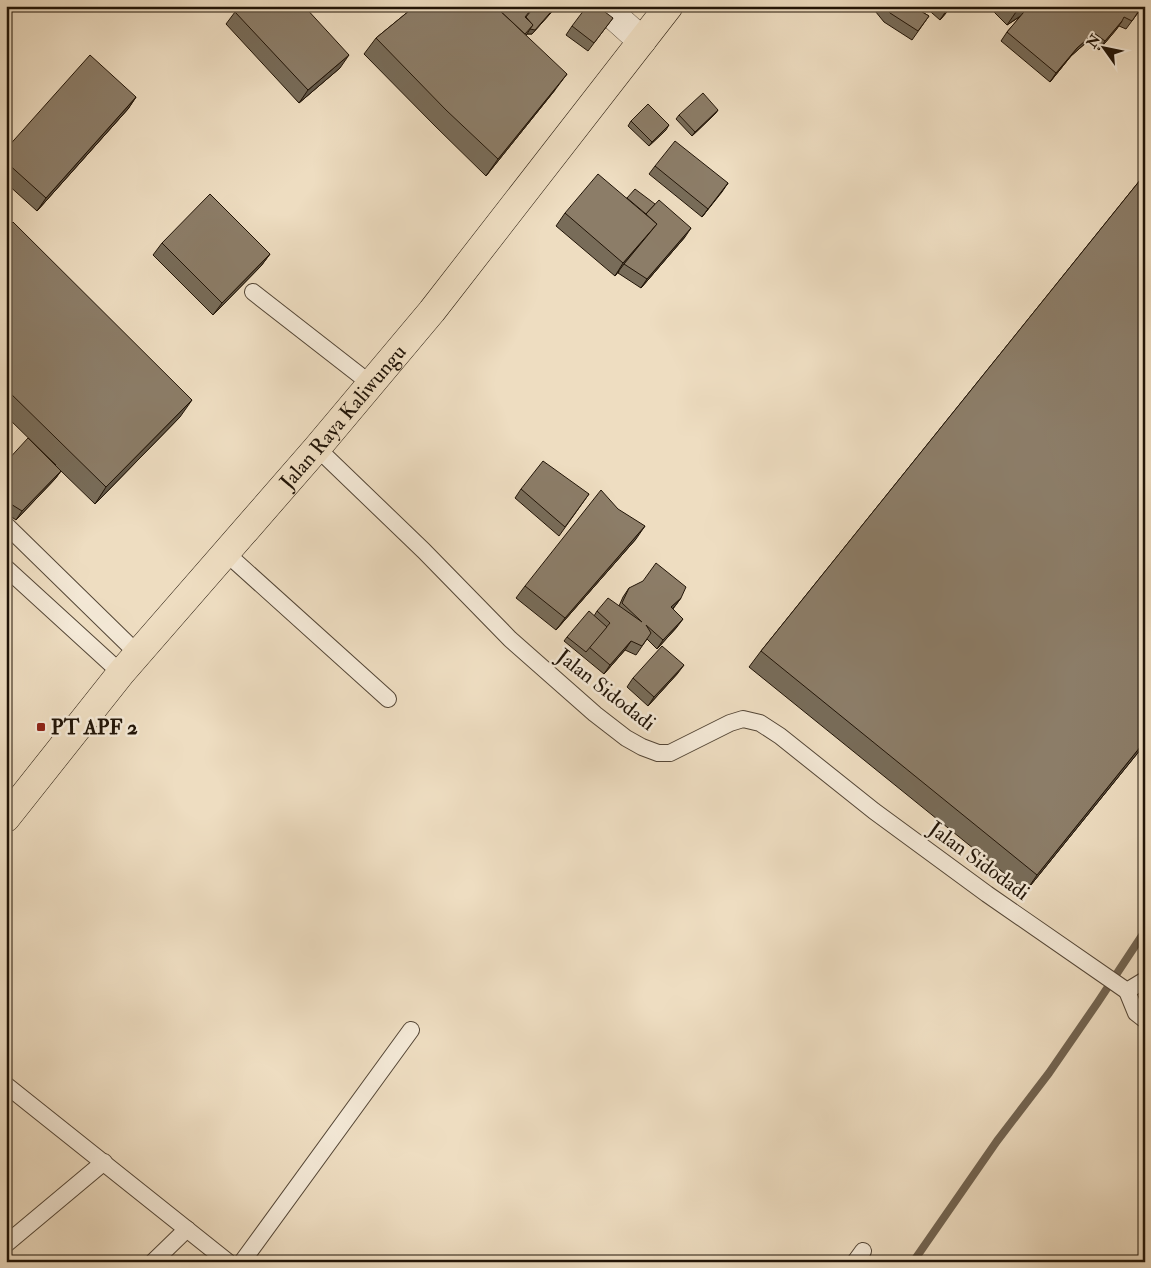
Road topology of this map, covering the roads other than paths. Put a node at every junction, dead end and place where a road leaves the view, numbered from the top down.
1 (603, 6) edge
2 (668, 6) edge
3 (642, 41) junction
4 (253, 292) edge
5 (371, 384) junction
6 (317, 448) junction
7 (6, 525) edge
8 (226, 553) junction
9 (6, 568) edge
10 (130, 664) junction
11 (388, 699) dead end
12 (6, 818) edge
13 (1145, 980) edge
14 (1124, 988) junction
15 (1145, 1020) edge
16 (411, 1030) dead end
17 (6, 1085) edge
18 (104, 1162) junction
19 (187, 1229) junction
20 (6, 1244) edge
21 (153, 1262) edge
22 (228, 1262) edge
23 (242, 1262) edge

1 - 3 street
2 - 3 main road, Jalan Raya Kaliwungu
3 - 5 main road, Jalan Raya Kaliwungu
4 - 5 lane
5 - 6 main road, Jalan Raya Kaliwungu
6 - 8 main road, Jalan Raya Kaliwungu
6 - 14 lane, Jalan Sidodadi
7 - 10 lane
8 - 10 main road, Jalan Raya Kaliwungu
8 - 11 lane
9 - 10 lane
10 - 12 main road, Jalan Raya Kaliwungu
13 - 14 lane
14 - 15 lane
16 - 23 lane
17 - 18 lane
18 - 19 lane
18 - 20 lane
19 - 21 lane
19 - 22 lane

